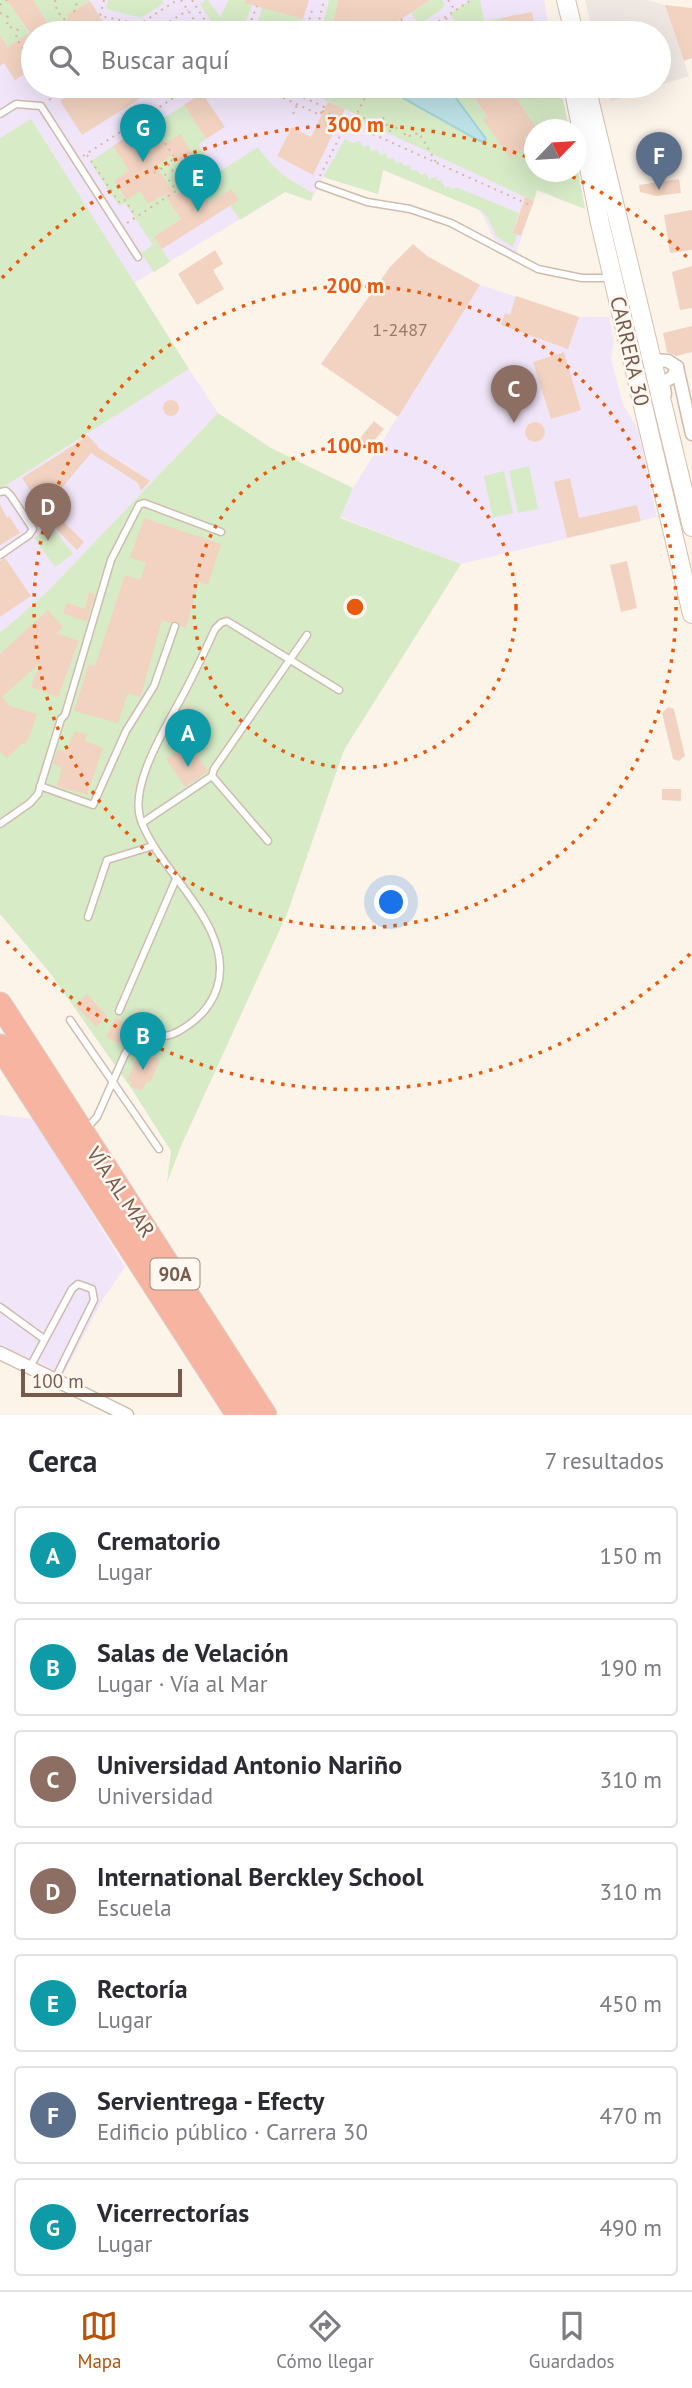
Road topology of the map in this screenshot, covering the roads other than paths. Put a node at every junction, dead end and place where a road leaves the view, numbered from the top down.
1 (556, 0) edge
2 (566, 0) edge
3 (560, 21) edge
4 (571, 21) edge
5 (576, 98) edge
6 (589, 98) edge
7 (0, 114) edge
8 (317, 185) road end
9 (138, 257) dead end
10 (613, 278) junction
11 (653, 360) junction
12 (692, 364) edge
13 (677, 367) junction
14 (692, 434) edge
15 (0, 492) edge
16 (692, 515) edge
17 (692, 527) edge
18 (222, 532) dead end
19 (0, 555) edge
20 (692, 614) edge
21 (175, 626) dead end
22 (307, 635) dead end
23 (288, 660) junction
24 (339, 691) dead end
25 (212, 776) junction
26 (40, 786) junction
27 (142, 822) junction
28 (0, 824) edge
29 (268, 841) dead end
30 (153, 846) junction
31 (176, 879) junction
32 (88, 917) dead end
33 (0, 1004) edge
34 (119, 1011) dead end
35 (69, 1020) dead end
36 (0, 1046) edge
37 (113, 1082) junction
38 (83, 1134) junction
39 (159, 1149) dead end
40 (0, 1307) edge
41 (44, 1339) junction
42 (0, 1353) edge
43 (30, 1368) junction
44 (55, 1379) junction
45 (127, 1415) edge
46 (238, 1415) edge
47 (265, 1415) edge

1 - 3 main road
2 - 4 main road
5 - 10 main road, CARRERA 30
6 - 11 main road, CARRERA 30
7 - 9 lane
8 - 10 lane
10 - 20 main road, CARRERA 30
11 - 13 street
11 - 17 main road, CARRERA 30
12 - 13 street
13 - 14 street
13 - 16 street
15 - 19 lane
18 - 26 lane
21 - 26 lane
22 - 23 lane
23 - 24 lane
23 - 25 lane
23 - 27 lane
25 - 27 lane
25 - 29 lane
26 - 28 lane
27 - 30 lane
30 - 31 lane
30 - 32 lane
31 - 34 lane
31 - 37 lane
33 - 38 highway, VÍA AL MAR / 90A
35 - 37 lane
36 - 46 highway, VÍA AL MAR / 90A
37 - 38 lane
37 - 39 lane
38 - 47 highway, VÍA AL MAR / 90A
40 - 41 lane
41 - 43 lane
41 - 44 lane
42 - 43 street
43 - 44 street
44 - 45 street

